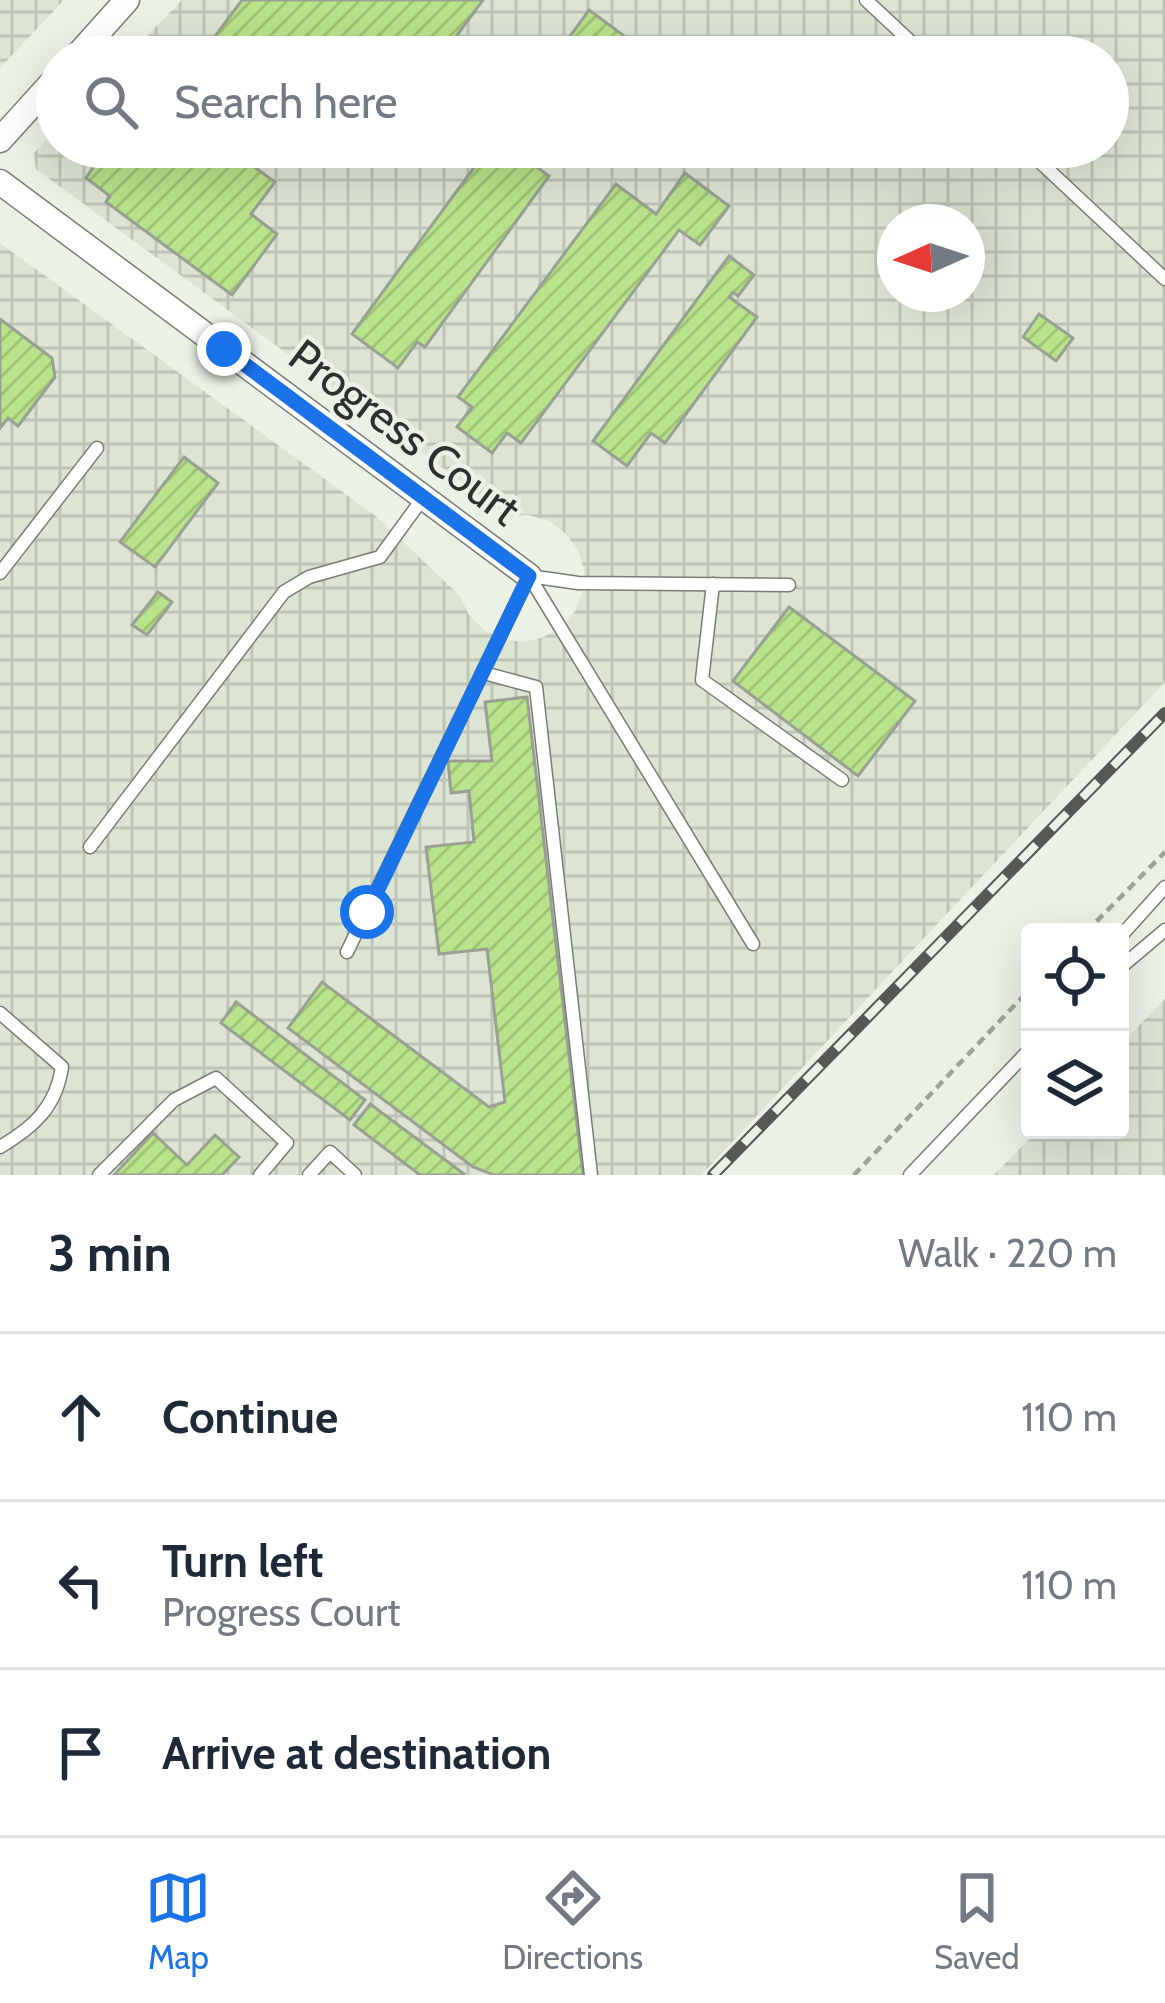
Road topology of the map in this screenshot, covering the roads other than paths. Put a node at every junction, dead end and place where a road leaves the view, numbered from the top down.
1 (127, 0) edge
2 (866, 0) edge
3 (95, 36) edge
4 (905, 36) edge
5 (36, 100) edge
6 (0, 140) edge
7 (1046, 168) edge
8 (0, 182) edge
9 (1165, 279) edge
10 (97, 448) dead end
11 (423, 498) junction
12 (0, 573) edge
13 (529, 576) junction
14 (713, 584) junction
15 (789, 585) dead end
16 (484, 673) junction
17 (842, 780) dead end
18 (90, 847) dead end
19 (1165, 887) edge
20 (1129, 927) edge
21 (1165, 930) edge
22 (753, 944) dead end
23 (347, 952) dead end
24 (1129, 960) edge
25 (0, 1013) edge
26 (1021, 1058) edge
27 (0, 1147) edge
28 (99, 1175) edge
29 (260, 1175) edge
30 (309, 1175) edge
31 (356, 1175) edge
32 (591, 1175) edge
33 (910, 1175) edge

1 - 3 street
2 - 4 lane
5 - 6 street
7 - 9 lane
8 - 11 street, Progress Court
10 - 12 lane
11 - 13 street, Progress Court
11 - 18 lane
13 - 14 lane
13 - 16 lane
13 - 22 lane
14 - 15 lane
14 - 17 lane
16 - 23 lane
16 - 32 lane
19 - 20 lane
21 - 24 lane
25 - 27 lane
26 - 33 lane
28 - 29 lane
30 - 31 lane

